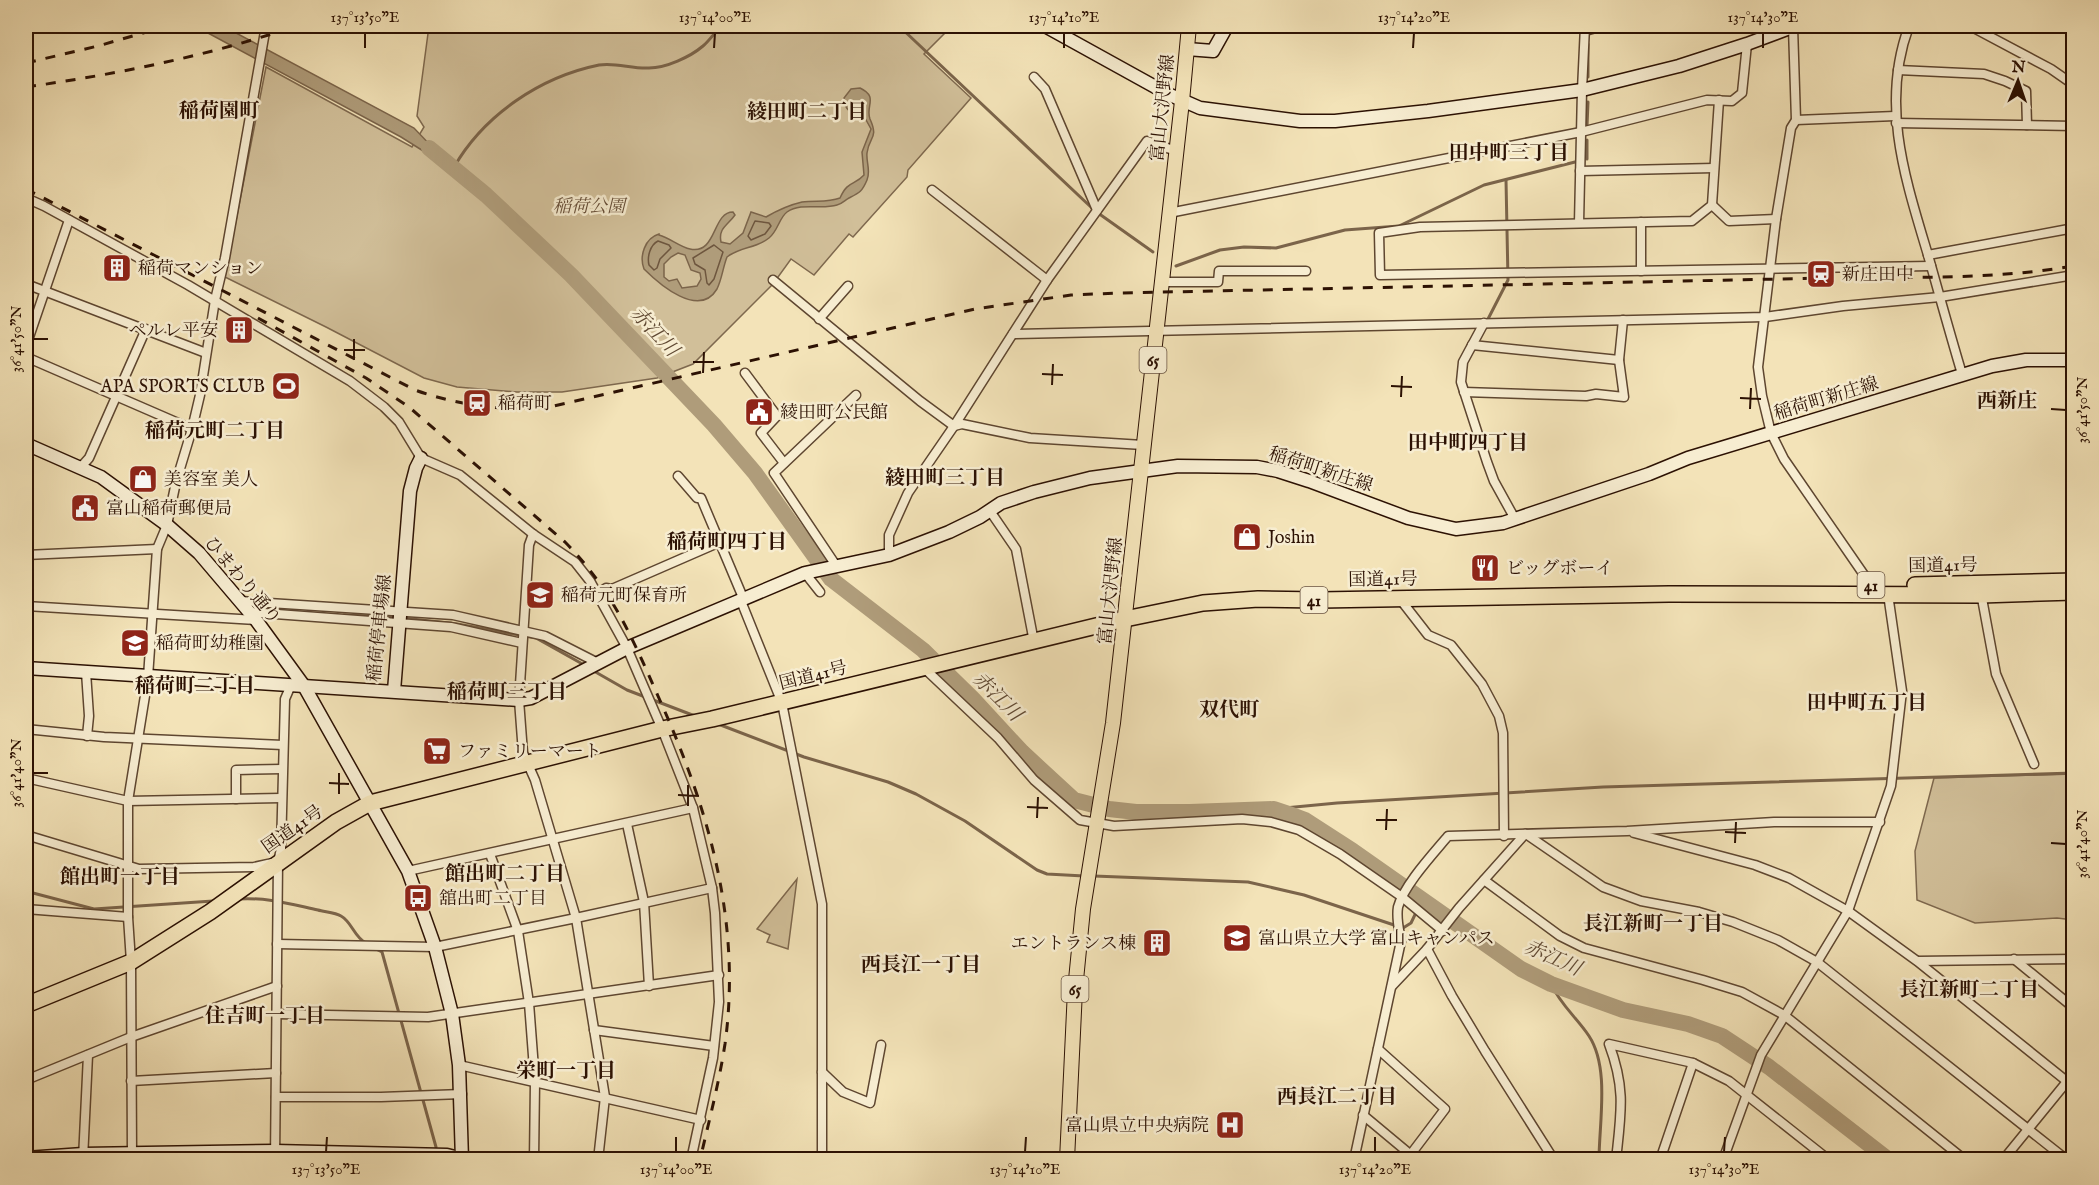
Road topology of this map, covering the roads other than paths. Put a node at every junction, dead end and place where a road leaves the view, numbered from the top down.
1 (266, 26) edge
2 (1045, 26) edge
3 (1189, 26) edge
4 (1227, 26) edge
5 (1603, 26) edge
6 (1794, 26) edge
7 (1909, 26) edge
8 (1970, 26) edge
9 (1585, 28) edge
10 (1747, 44) junction
11 (1186, 49) junction
12 (1898, 70) junction
13 (1034, 76) dead end
14 (2073, 86) edge
15 (1582, 90) junction
16 (1719, 100) junction
17 (1182, 101) junction
18 (1896, 119) junction
19 (1796, 120) junction
20 (2027, 125) junction
21 (2073, 126) edge
22 (1581, 132) junction
23 (1176, 151) junction
24 (1714, 168) junction
25 (1580, 171) junction
26 (932, 190) dead end
27 (26, 198) edge
28 (1712, 205) junction
29 (1097, 210) junction
30 (1169, 213) junction
31 (1776, 219) junction
32 (69, 220) junction
33 (1641, 222) junction
34 (1580, 223) junction
35 (2073, 228) edge
36 (1928, 255) junction
37 (1931, 266) junction
38 (1770, 269) junction
39 (1305, 271) dead end
40 (1641, 271) junction
41 (2073, 275) edge
42 (773, 280) dead end
43 (1047, 280) junction
44 (1161, 282) junction
45 (26, 284) edge
46 (848, 286) dead end
47 (46, 291) junction
48 (1940, 297) junction
49 (215, 300) junction
50 (1765, 317) junction
51 (819, 318) junction
52 (1623, 320) junction
53 (1484, 323) junction
54 (146, 329) junction
55 (1156, 331) junction
56 (1013, 334) junction
57 (1472, 345) junction
58 (26, 346) edge
59 (206, 353) junction
60 (26, 357) edge
61 (1619, 360) junction
62 (2073, 360) edge
63 (745, 373) dead end
64 (1962, 374) junction
65 (1464, 392) junction
66 (856, 395) dead end
67 (117, 397) junction
68 (954, 426) junction
69 (192, 429) junction
70 (1771, 434) junction
71 (26, 444) edge
72 (1143, 446) junction
73 (421, 458) junction
74 (784, 463) junction
75 (80, 468) junction
76 (1140, 472) junction
77 (678, 476) dead end
78 (990, 511) junction
79 (1515, 519) junction
80 (167, 525) junction
81 (534, 534) junction
82 (720, 542) junction
83 (157, 549) junction
84 (26, 555) edge
85 (889, 555) junction
86 (837, 567) junction
87 (805, 573) junction
88 (2073, 581) edge
89 (1871, 585) junction
90 (1980, 589) junction
91 (820, 592) dead end
92 (2073, 592) edge
93 (597, 594) junction
94 (1669, 594) junction
95 (1886, 595) junction
96 (1400, 599) junction
97 (743, 600) junction
98 (240, 601) junction
99 (26, 606) edge
100 (154, 613) junction
101 (252, 616) junction
102 (399, 618) junction
103 (1125, 619) junction
104 (524, 632) junction
105 (1034, 642) junction
106 (522, 643) junction
107 (627, 648) junction
108 (598, 663) junction
109 (26, 668) edge
110 (925, 668) junction
111 (86, 672) junction
112 (148, 677) junction
113 (297, 685) junction
114 (394, 692) junction
115 (519, 700) junction
116 (782, 703) junction
117 (26, 729) edge
118 (662, 729) junction
119 (87, 736) junction
120 (139, 737) junction
121 (283, 745) junction
122 (526, 764) junction
123 (2034, 764) dead end
124 (282, 770) junction
125 (26, 778) edge
126 (281, 798) junction
127 (236, 799) junction
128 (128, 801) junction
129 (370, 802) junction
130 (693, 808) junction
131 (1096, 821) junction
132 (1880, 822) junction
133 (627, 824) junction
134 (1628, 831) junction
135 (1525, 834) junction
136 (26, 836) edge
137 (1504, 836) junction
138 (554, 840) junction
139 (490, 854) junction
140 (278, 862) junction
141 (129, 864) junction
142 (408, 871) junction
143 (1484, 880) junction
144 (712, 888) junction
145 (1402, 897) junction
146 (644, 902) junction
147 (26, 909) edge
148 (1848, 911) junction
149 (128, 917) junction
150 (576, 918) junction
151 (518, 931) junction
152 (1443, 931) junction
153 (277, 944) junction
154 (435, 947) junction
155 (1427, 949) junction
156 (2014, 959) junction
157 (2073, 959) edge
158 (1917, 961) junction
159 (131, 962) junction
160 (1817, 962) junction
161 (719, 975) junction
162 (277, 986) junction
163 (649, 986) junction
164 (1392, 986) junction
165 (589, 994) junction
166 (529, 1003) junction
167 (26, 1005) edge
168 (2073, 1008) edge
169 (277, 1014) junction
170 (452, 1014) junction
171 (1784, 1016) junction
172 (594, 1030) junction
173 (131, 1037) junction
174 (881, 1045) dead end
175 (714, 1046) junction
176 (1378, 1049) junction
177 (88, 1055) junction
178 (1693, 1063) junction
179 (459, 1065) junction
180 (276, 1072) junction
181 (822, 1072) junction
182 (2073, 1072) edge
183 (26, 1080) edge
184 (131, 1081) junction
185 (535, 1082) junction
186 (2070, 1084) edge
187 (462, 1094) junction
188 (1746, 1094) junction
189 (276, 1097) junction
190 (605, 1097) junction
191 (1363, 1115) junction
192 (701, 1120) junction
193 (2029, 1128) junction
194 (132, 1155) junction
195 (275, 1155) edge
196 (176, 1156) edge
197 (1724, 1156) edge
198 (83, 1157) edge
199 (1414, 1157) edge
200 (26, 1158) edge
201 (463, 1159) edge
202 (534, 1160) edge
203 (598, 1160) edge
204 (691, 1160) edge
205 (822, 1160) edge
206 (1067, 1160) edge
207 (1354, 1160) edge
208 (1554, 1160) edge
209 (1616, 1160) edge
210 (1660, 1160) edge
211 (1735, 1160) edge
212 (1829, 1160) edge
213 (1965, 1160) edge
214 (2003, 1160) edge
215 (2067, 1160) edge

1 - 49 street
2 - 17 main road
3 - 11 main road, 富山大沢野線 / 65
4 - 11 main road
5 - 9 street
6 - 10 main road
6 - 19 street
7 - 12 street
8 - 14 street
9 - 15 street
10 - 15 main road
10 - 16 street
11 - 17 main road, 富山大沢野線 / 65
12 - 18 street
12 - 20 street
13 - 29 street
15 - 17 main road
15 - 22 street
16 - 22 street
16 - 24 street
17 - 23 main road, 富山大沢野線 / 65
18 - 19 street
18 - 20 street
18 - 36 street
19 - 31 street
20 - 21 street
22 - 25 street
22 - 30 street
23 - 29 street
23 - 30 main road, 富山大沢野線 / 65
24 - 25 street
24 - 28 street
25 - 34 street
26 - 43 street
27 - 32 street
28 - 31 street
28 - 33 street
29 - 43 street
30 - 44 main road, 富山大沢野線 / 65
31 - 38 street
32 - 47 street
32 - 49 street
33 - 34 street
33 - 40 street
34 - 40 street
35 - 36 street
36 - 37 street
37 - 38 street
37 - 48 street
38 - 40 street
38 - 50 street
39 - 44 street
41 - 48 street
42 - 51 street
43 - 56 street
44 - 55 main road, 富山大沢野線 / 65
45 - 47 street
46 - 51 street
47 - 54 street
47 - 58 street
48 - 50 street
48 - 64 street
49 - 59 street
49 - 73 street
50 - 52 street
50 - 70 street
51 - 68 street
52 - 53 street
52 - 61 street
53 - 55 street
53 - 57 street
54 - 59 street
54 - 67 street
55 - 56 street
55 - 72 main road, 富山大沢野線 / 65
56 - 68 street
57 - 61 street
57 - 65 street
59 - 69 street
60 - 67 street
61 - 65 street
62 - 64 main road, 稲荷町新庄線
63 - 74 street
64 - 70 main road, 稲荷町新庄線
65 - 79 street
66 - 74 street
67 - 69 street
67 - 75 street
68 - 72 street
68 - 85 street
69 - 80 street
70 - 79 main road, 稲荷町新庄線
70 - 89 street
71 - 75 main road, ひまわり通り
72 - 76 main road, 富山大沢野線 / 65
73 - 81 street
73 - 102 main road, 稲荷停車場線
74 - 86 street
75 - 80 main road, ひまわり通り
76 - 78 main road, 稲荷町新庄線
76 - 79 main road, 稲荷町新庄線
76 - 103 main road, 富山大沢野線 / 65
77 - 82 street
78 - 85 main road, 稲荷町新庄線
78 - 105 street
80 - 83 street
80 - 98 main road, ひまわり通り
81 - 93 street
81 - 104 street
82 - 93 street
82 - 97 street
83 - 84 street
83 - 100 street
85 - 86 main road, 稲荷町新庄線
86 - 87 main road, 稲荷町新庄線
87 - 91 street
87 - 97 main road, 稲荷町新庄線
88 - 90 highway, 国道41号 / 41
89 - 90 highway, 国道41号 / 41
89 - 94 highway, 国道41号 / 41
89 - 95 street
90 - 92 highway, 国道41号 / 41
90 - 95 highway, 国道41号 / 41
90 - 123 street
93 - 107 street
94 - 95 highway, 国道41号 / 41
94 - 96 highway, 国道41号 / 41
95 - 132 street
96 - 103 highway, 国道41号 / 41
96 - 137 street
97 - 107 main road, 稲荷町新庄線
97 - 116 street
98 - 101 main road, ひまわり通り
98 - 102 street
99 - 100 street
100 - 101 street
100 - 112 street
101 - 102 street
101 - 113 main road, ひまわり通り
102 - 104 street
102 - 106 street
102 - 114 main road, 稲荷停車場線
103 - 105 highway, 国道41号 / 41
103 - 131 main road, 富山大沢野線 / 65
104 - 106 street
104 - 108 street
105 - 110 highway, 国道41号 / 41
106 - 115 street
107 - 108 main road, 稲荷町新庄線
107 - 118 street
108 - 115 main road, 稲荷町新庄線
109 - 111 main road, 稲荷停車場線
110 - 116 highway, 国道41号 / 41
110 - 131 street
111 - 112 main road, 稲荷停車場線
111 - 119 street
112 - 113 main road, 稲荷停車場線
112 - 120 street
113 - 114 main road, 稲荷停車場線
113 - 121 street
113 - 129 main road, ひまわり通り
114 - 115 main road, 稲荷町新庄線
115 - 122 street
116 - 118 highway, 国道41号 / 41
116 - 181 street
117 - 119 street
118 - 122 highway, 国道41号 / 41
118 - 130 street
119 - 120 street
120 - 121 street
120 - 128 street
121 - 124 street
122 - 129 highway, 国道41号 / 41
122 - 138 street
124 - 126 street
124 - 127 street
125 - 128 street
126 - 127 street
126 - 140 street
127 - 128 street
128 - 141 street
129 - 140 highway, 国道41号 / 41
129 - 142 main road, ひまわり通り
130 - 133 street
130 - 144 street
131 - 145 street
131 - 206 main road, 富山大沢野線 / 65
132 - 134 street
132 - 148 street
133 - 138 street
133 - 146 street
134 - 135 street
134 - 148 street
135 - 137 street
135 - 143 street
135 - 160 street
136 - 141 street
137 - 145 street
138 - 139 street
138 - 150 street
139 - 142 street
139 - 151 street
140 - 141 street
140 - 153 street
140 - 159 highway, 国道41号 / 41
141 - 149 street
142 - 154 main road, ひまわり通り
143 - 152 street
143 - 171 street
144 - 146 street
144 - 161 street
145 - 152 street
145 - 164 street
146 - 150 street
146 - 163 street
147 - 149 street
148 - 158 street
148 - 160 street
149 - 159 street
150 - 151 street
150 - 165 street
151 - 154 street
151 - 166 street
152 - 155 street
153 - 154 street
153 - 162 street
154 - 170 main road, ひまわり通り
155 - 164 street
155 - 208 street
156 - 157 street
156 - 158 street
156 - 168 street
158 - 186 street
159 - 167 highway, 国道41号 / 41
159 - 173 street
160 - 171 street
160 - 193 street
161 - 163 street
161 - 175 street
162 - 169 street
162 - 173 street
163 - 165 street
164 - 176 street
165 - 166 street
165 - 172 street
166 - 170 street
166 - 185 street
169 - 170 street
169 - 180 street
170 - 179 main road, ひまわり通り
171 - 188 street
171 - 213 street
172 - 175 street
172 - 190 street
173 - 177 street
173 - 184 street
174 - 181 street
175 - 192 street
176 - 191 street
176 - 199 street
177 - 183 street
177 - 198 street
178 - 188 street
178 - 209 street
178 - 210 street
179 - 185 street
179 - 187 main road, ひまわり通り
180 - 184 street
180 - 189 street
181 - 205 street
182 - 186 street
184 - 194 street
185 - 190 street
185 - 202 street
186 - 193 street
187 - 189 street
187 - 201 main road, ひまわり通り
188 - 197 street
188 - 212 street
189 - 195 street
190 - 192 street
190 - 203 street
191 - 199 street
191 - 207 street
192 - 204 street
193 - 214 street
193 - 215 street
194 - 196 main road
194 - 198 main road
195 - 196 main road
195 - 201 main road
197 - 211 street
198 - 200 main road

